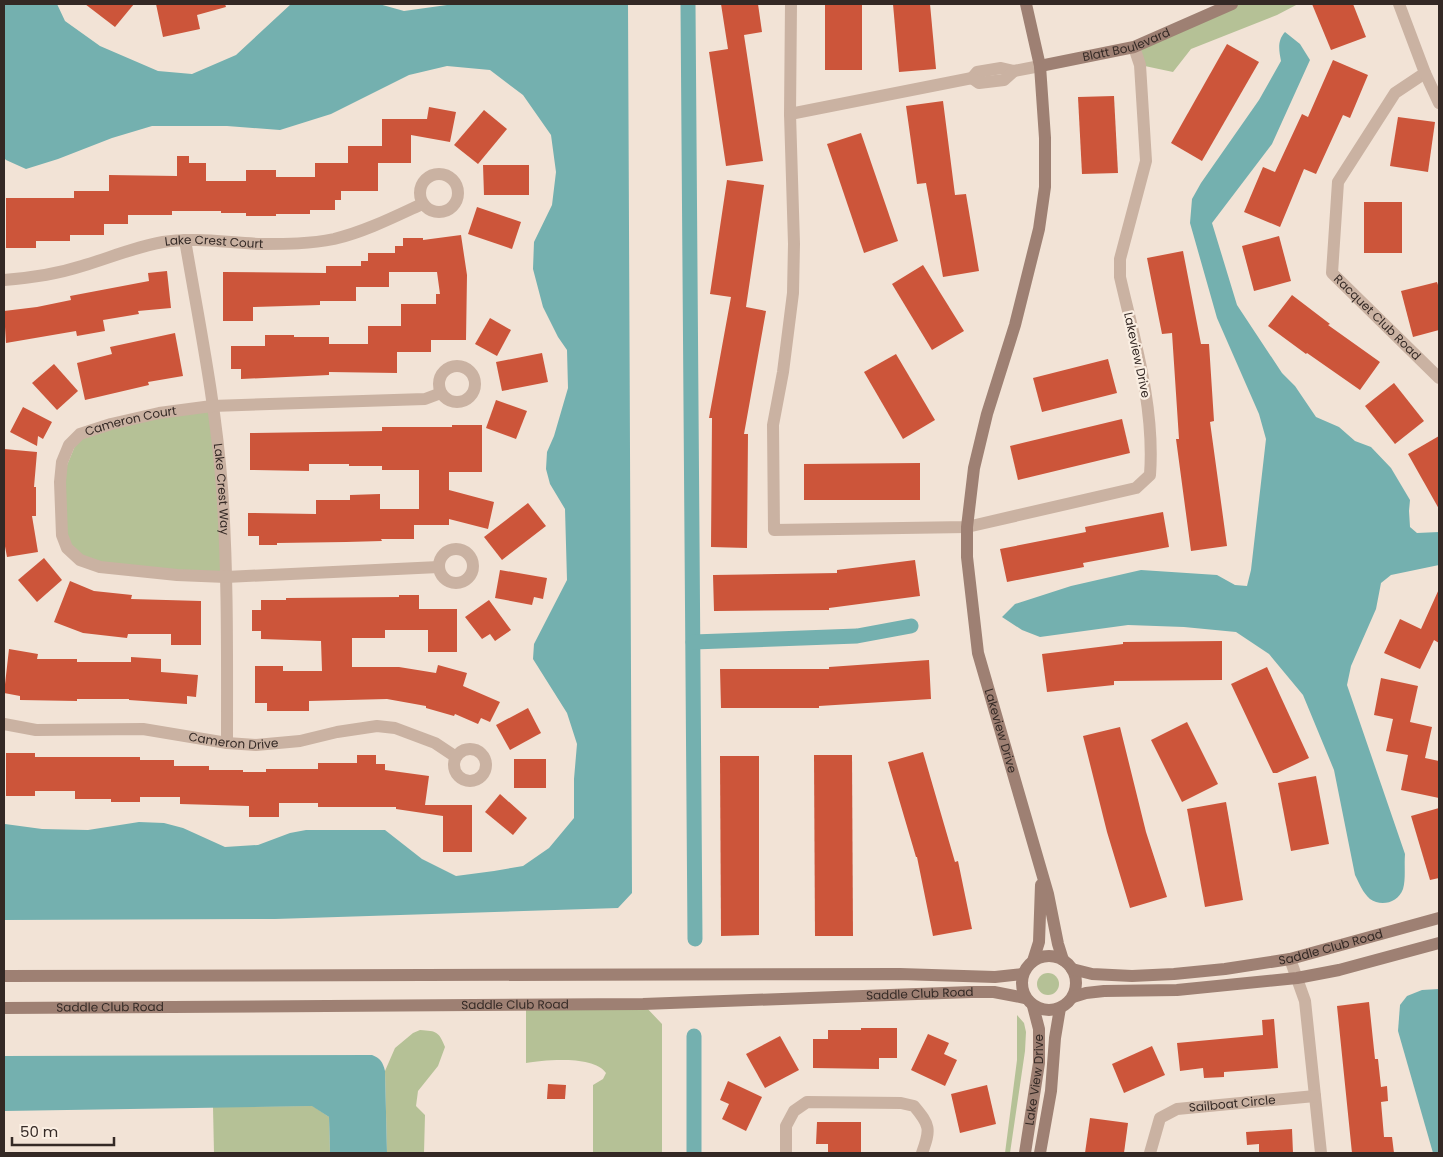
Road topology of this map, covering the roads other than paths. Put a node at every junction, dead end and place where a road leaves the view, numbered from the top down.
1 (791, 4) edge
2 (1026, 4) edge
3 (1232, 4) edge
4 (1399, 4) edge
5 (1134, 47) junction
6 (1040, 66) junction
7 (1425, 72) junction
8 (1439, 103) edge
9 (790, 114) junction
10 (422, 204) dead end
11 (185, 240) junction
12 (4, 280) edge
13 (1439, 378) edge
14 (441, 394) dead end
15 (212, 406) junction
16 (966, 528) junction
17 (439, 567) dead end
18 (226, 577) junction
19 (4, 724) edge
20 (227, 742) junction
21 (456, 757) dead end
22 (1041, 874) junction
23 (1439, 918) edge
24 (1439, 942) edge
25 (1290, 959) junction
26 (1033, 961) junction
27 (1068, 965) junction
28 (1023, 974) junction
29 (4, 976) edge
30 (1297, 978) junction
31 (1073, 997) junction
32 (1029, 1002) junction
33 (4, 1008) edge
34 (1060, 1008) junction
35 (1314, 1096) junction
36 (786, 1153) edge
37 (922, 1153) edge
38 (1025, 1153) edge
39 (1040, 1153) edge
40 (1150, 1153) edge
41 (1321, 1153) edge

1 - 9 street
2 - 6 street, Lakeview Drive
3 - 5 street, Blatt Boulevard
4 - 7 street
5 - 6 street, Blatt Boulevard
5 - 16 street, Lakeview Drive
6 - 9 street, Blatt Boulevard
6 - 16 street, Lakeview Drive
7 - 8 street
7 - 13 street, Racquet Club Road
9 - 16 street
10 - 11 street, Lake Crest Court
11 - 12 street, Lake Crest Court
11 - 15 street, Lake Crest Way
14 - 15 street, Cameron Court
15 - 18 street, Lake Crest Way
15 - 18 street, Cameron Court
16 - 22 street, Lakeview Drive
17 - 18 street, Cameron Court
18 - 20 street, Lake Crest Way
19 - 20 street, Cameron Drive
20 - 21 street, Cameron Drive
22 - 26 street, Lakeview Drive
22 - 27 street, Lakeview Drive
23 - 25 street, Saddle Club Road
24 - 30 street, Saddle Club Road
25 - 27 street, Saddle Club Road
25 - 30 street
26 - 27 street
26 - 28 street
27 - 31 street
28 - 29 street, Saddle Club Road
28 - 32 street
30 - 31 street, Saddle Club Road
30 - 35 street
31 - 34 street
32 - 33 street, Saddle Club Road
32 - 34 street
32 - 38 street, Lake View Drive
34 - 39 street, Lake View Drive
35 - 40 street, Sailboat Circle
35 - 41 street
36 - 37 street

